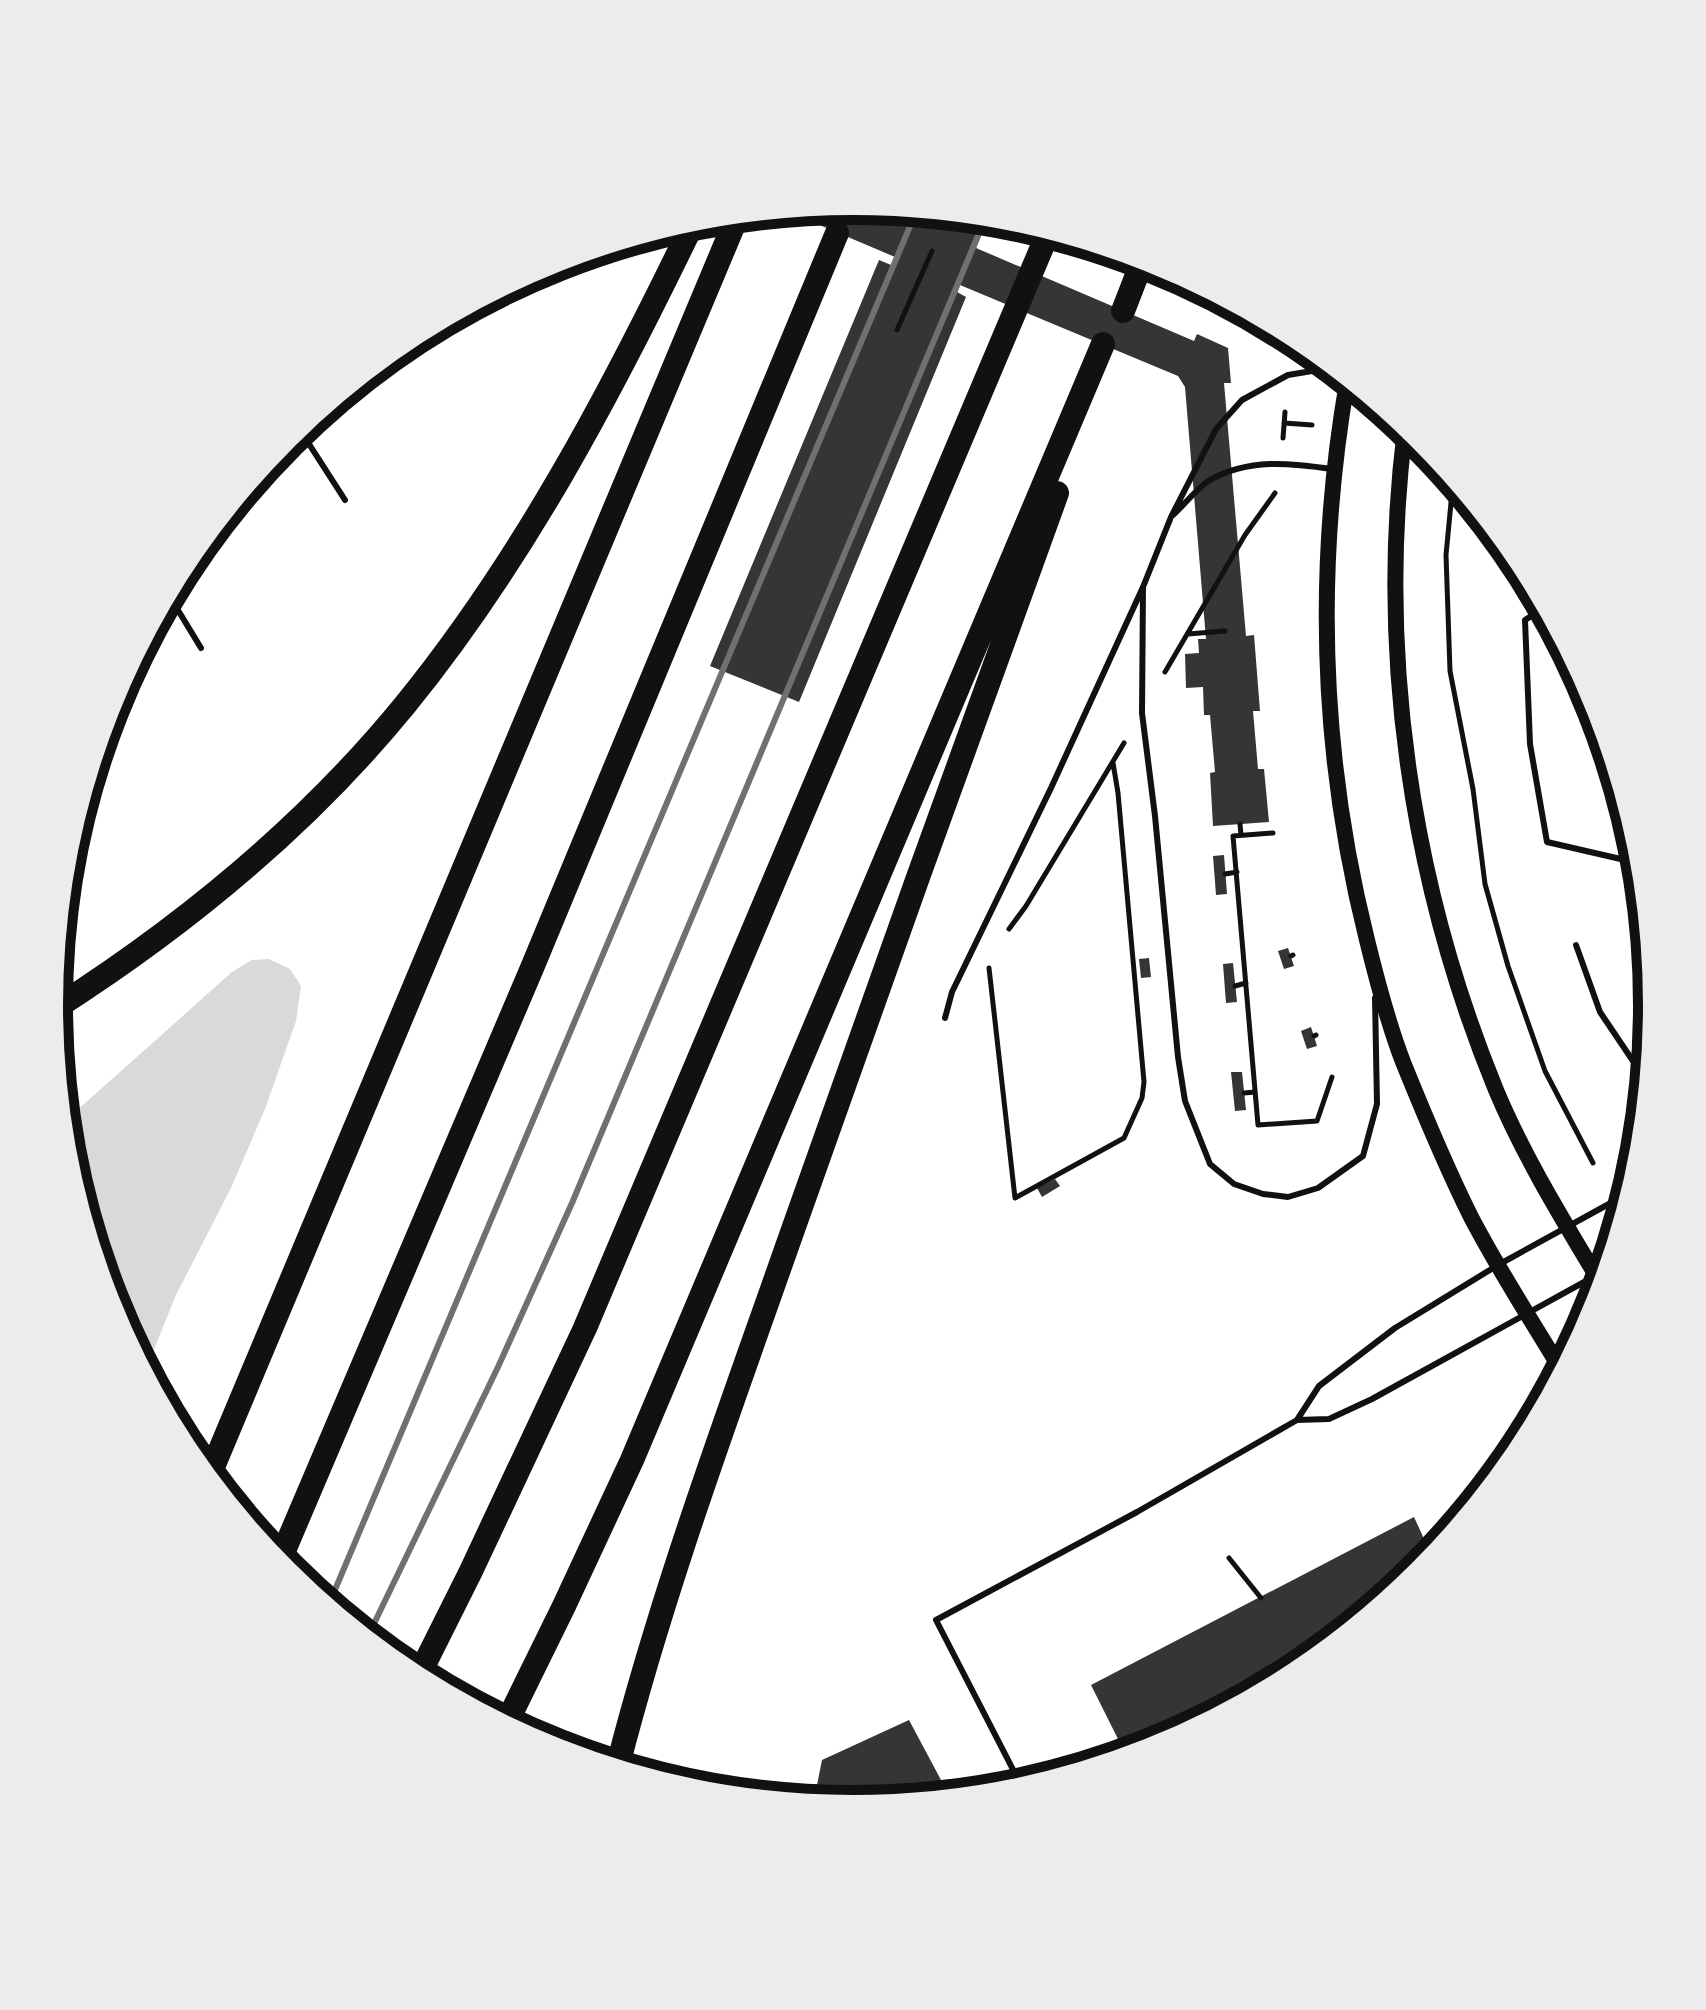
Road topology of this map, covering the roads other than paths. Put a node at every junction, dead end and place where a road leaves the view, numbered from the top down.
1 (732, 230) edge
2 (837, 233) dead end
3 (685, 238) edge
4 (1043, 244) edge
5 (1135, 273) edge
6 (1121, 310) dead end
7 (1315, 371) edge
8 (1345, 394) edge
9 (307, 441) edge
10 (1404, 446) edge
11 (1334, 469) junction
12 (345, 500) dead end
13 (1171, 517) junction
14 (1143, 587) junction
15 (176, 607) edge
16 (1534, 614) edge
17 (201, 648) dead end
18 (1624, 860) edge
19 (1576, 945) dead end
20 (1374, 970) junction
21 (68, 1000) edge
22 (945, 1018) dead end
23 (1635, 1063) edge
24 (1612, 1202) edge
25 (1567, 1227) junction
26 (1498, 1265) junction
27 (1593, 1266) edge
28 (1586, 1285) edge
29 (1528, 1315) junction
30 (1554, 1358) edge
31 (1297, 1420) junction
32 (215, 1462) edge
33 (286, 1547) edge
34 (425, 1663) edge
35 (512, 1712) edge
36 (621, 1754) edge
37 (1015, 1773) edge

1 - 32 highway
2 - 33 highway
3 - 21 highway
4 - 34 highway
5 - 6 highway
7 - 13 lane
8 - 11 main road
9 - 12 lane
10 - 25 main road
11 - 13 lane
11 - 20 main road
13 - 14 lane
14 - 20 lane
14 - 22 lane
15 - 17 lane
16 - 18 lane
19 - 23 lane
20 - 26 main road
24 - 25 lane
25 - 26 lane
25 - 27 main road
26 - 29 main road
26 - 31 lane
28 - 29 lane
29 - 30 main road
29 - 31 lane
31 - 37 lane
35 - 36 highway

